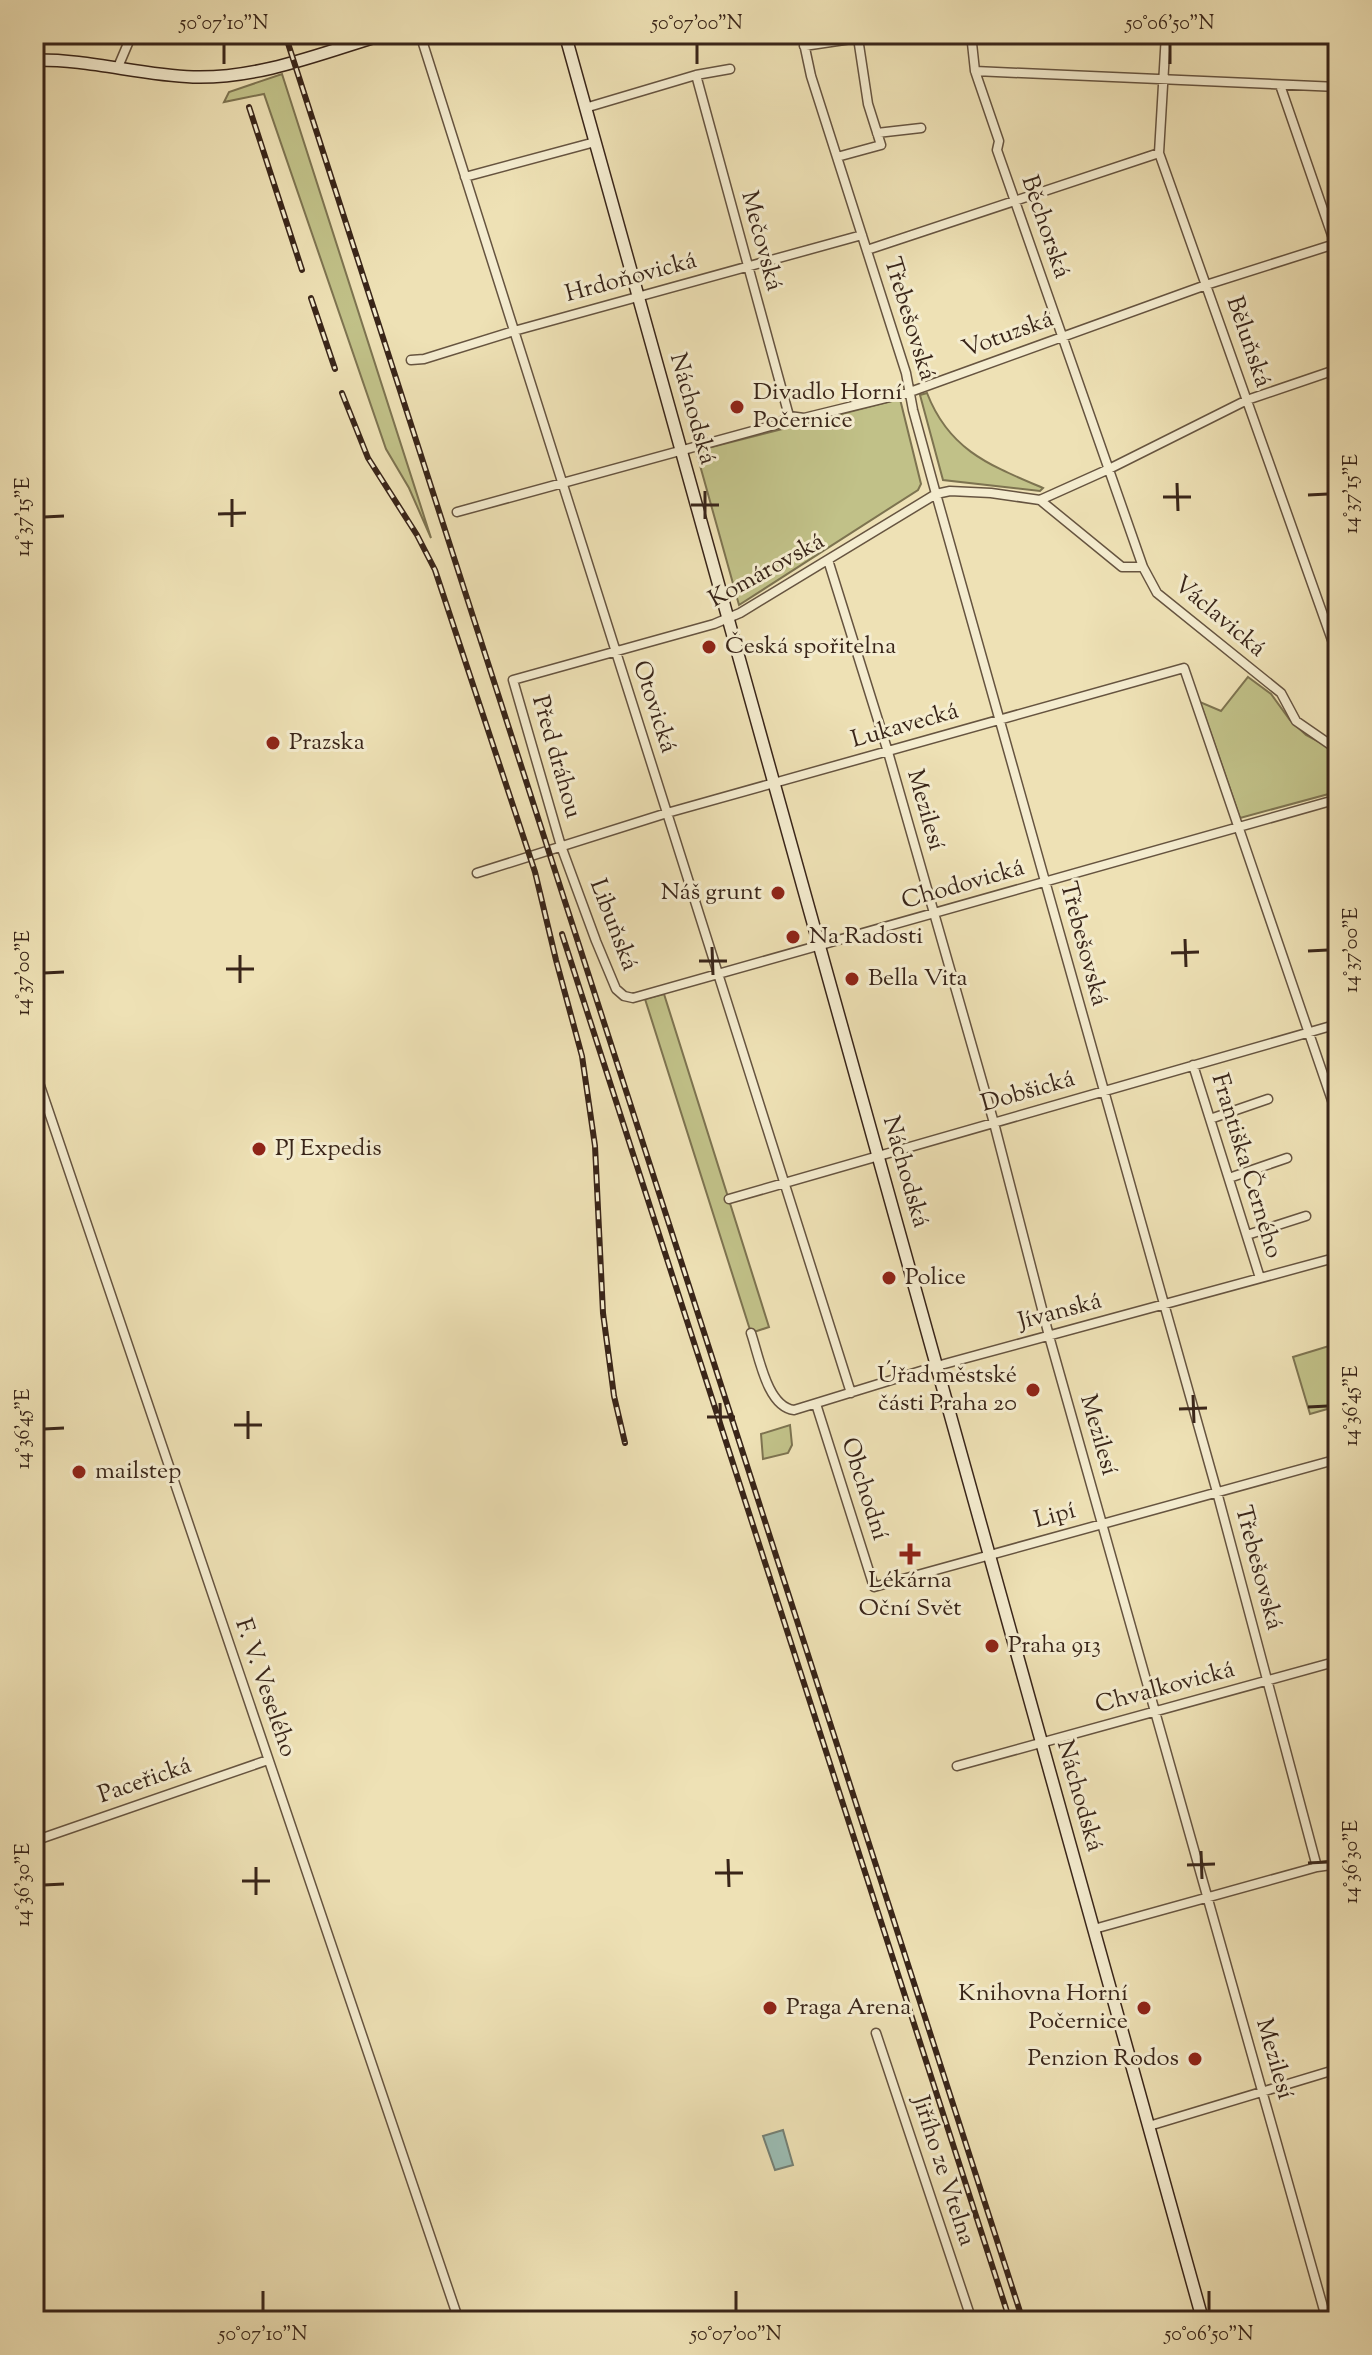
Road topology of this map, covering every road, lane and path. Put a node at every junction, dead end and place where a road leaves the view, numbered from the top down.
1 (132, 34) edge
2 (385, 34) edge
3 (420, 34) edge
4 (565, 34) edge
5 (802, 34) edge
6 (971, 34) edge
7 (1166, 34) edge
8 (804, 46) junction
9 (34, 60) edge
10 (118, 67) junction
11 (730, 69) dead end
12 (975, 71) junction
13 (696, 75) junction
14 (1163, 78) junction
15 (1280, 85) junction
16 (1338, 87) edge
17 (585, 108) junction
18 (921, 128) dead end
19 (877, 133) junction
20 (595, 142) junction
21 (1159, 153) junction
22 (837, 157) junction
23 (465, 177) junction
24 (1015, 200) junction
25 (862, 235) junction
26 (1336, 243) edge
27 (867, 250) junction
28 (747, 267) junction
29 (1206, 285) junction
30 (638, 297) junction
31 (514, 331) junction
32 (1062, 337) junction
33 (411, 360) dead end
34 (1338, 369) edge
35 (910, 392) junction
36 (1247, 400) junction
37 (789, 416) junction
38 (681, 451) junction
39 (1109, 469) junction
40 (562, 483) junction
41 (936, 494) junction
42 (1040, 500) junction
43 (457, 512) dead end
44 (828, 560) junction
45 (1143, 567) junction
46 (728, 618) junction
47 (616, 652) junction
48 (1338, 657) edge
49 (513, 680) joint
50 (1001, 720) junction
51 (1338, 750) edge
52 (888, 752) junction
53 (774, 783) junction
54 (1338, 799) edge
55 (667, 813) junction
56 (1239, 827) junction
57 (561, 846) junction
58 (477, 873) dead end
59 (1045, 882) junction
60 (934, 914) junction
61 (819, 946) junction
62 (718, 973) junction
63 (644, 995) joint
64 (1338, 1024) edge
65 (1309, 1032) junction
66 (1193, 1065) junction
67 (34, 1068) edge
68 (1103, 1091) junction
69 (1268, 1099) dead end
70 (1338, 1118) edge
71 (1210, 1119) junction
72 (994, 1123) junction
73 (878, 1156) junction
74 (1287, 1158) dead end
75 (1229, 1178) junction
76 (784, 1183) junction
77 (729, 1199) dead end
78 (1306, 1216) dead end
79 (1247, 1235) junction
80 (1338, 1257) edge
81 (1260, 1278) junction
82 (1164, 1304) junction
83 (751, 1333) dead end
84 (1049, 1336) junction
85 (937, 1366) junction
86 (851, 1393) junction
87 (816, 1404) junction
88 (1338, 1459) edge
89 (1217, 1492) junction
90 (1103, 1524) junction
91 (989, 1555) junction
92 (874, 1587) joint
93 (1338, 1661) edge
94 (1268, 1681) junction
95 (1156, 1711) junction
96 (1042, 1742) junction
97 (268, 1760) junction
98 (957, 1766) dead end
99 (34, 1841) edge
100 (1338, 1864) edge
101 (1317, 1867) junction
102 (1209, 1898) junction
103 (1094, 1929) junction
104 (876, 2033) dead end
105 (1338, 2071) edge
106 (1262, 2091) junction
107 (1149, 2126) junction
108 (1338, 2313) edge
109 (1326, 2317) edge
110 (459, 2321) edge
111 (972, 2321) edge
112 (1203, 2321) edge
113 (1296, 2321) edge

1 - 10 street
2 - 10 main road
3 - 23 street, Otovická
4 - 17 main road, Náchodská
5 - 8 street, Třebešovská
6 - 12 street, Běchorská
7 - 14 street, Běluňská
8 - 19 street
8 - 22 street, Třebešovská
9 - 10 main road
11 - 13 street
12 - 14 street
12 - 24 street, Běchorská
13 - 17 street
13 - 28 street, Mečovská
14 - 15 street
14 - 21 street, Běluňská
15 - 16 street
15 - 26 street
17 - 20 main road, Náchodská
18 - 19 street
19 - 22 street
20 - 23 street
20 - 30 main road, Náchodská
21 - 24 street
21 - 29 street, Běluňská
22 - 25 street, Třebešovská
23 - 31 street, Otovická
24 - 27 street
24 - 32 street, Běchorská
25 - 27 street, Třebešovská
25 - 28 street, Hrdoňovická
26 - 29 street, Votuzská
27 - 35 street, Třebešovská
28 - 30 street, Hrdoňovická
28 - 37 street, Mečovská
29 - 32 street, Votuzská
29 - 36 street, Běluňská
30 - 31 street, Hrdoňovická
30 - 38 main road, Náchodská
31 - 33 street, Hrdoňovická
31 - 40 street, Otovická
32 - 35 street, Votuzská
32 - 39 street, Běchorská
34 - 36 street
35 - 37 street, Votuzská
35 - 41 street, Třebešovská
36 - 39 street
36 - 48 street, Běluňská
37 - 38 street, Votuzská
38 - 40 street, Votuzská
38 - 46 main road, Náchodská
39 - 42 street
39 - 45 street, Běchorská
40 - 43 street, Votuzská
40 - 47 street, Otovická
41 - 42 street
41 - 44 street, Komárovská
41 - 50 street, Třebešovská
42 - 45 street, Václavická
44 - 46 street, Komárovská
44 - 52 street, Mezilesí
45 - 51 street, Václavická
46 - 47 street, Komárovská
46 - 53 main road, Náchodská
47 - 49 street, Komárovská
47 - 55 street, Otovická
49 - 57 street, Před dráhou
50 - 52 street, Lukavecká
50 - 56 street, Lukavecká
50 - 59 street, Třebešovská
52 - 53 street, Lukavecká
52 - 60 street, Mezilesí
53 - 55 street, Lukavecká
53 - 61 main road, Náchodská
54 - 56 street, Chodovická
55 - 57 street, Lukavecká
55 - 62 street, Otovická
56 - 59 street, Chodovická
56 - 65 street
57 - 58 street, Lukavecká
57 - 63 street, Libuňská
59 - 60 street, Chodovická
59 - 68 street, Třebešovská
60 - 61 street, Chodovická
60 - 72 street, Mezilesí
61 - 62 street, Chodovická
61 - 73 main road, Náchodská
62 - 63 street, Chodovická
62 - 76 street, Otovická
64 - 65 street, Dobšická
65 - 66 street, Dobšická
65 - 70 street
66 - 68 street, Dobšická
66 - 71 street, Františka Černého
67 - 97 street, F. V. Veselého
68 - 72 street, Dobšická
68 - 82 street, Třebešovská
69 - 71 street
71 - 75 street, Františka Černého
72 - 73 street, Dobšická
72 - 84 street, Mezilesí
73 - 76 street, Dobšická
73 - 85 main road, Náchodská
74 - 75 street
75 - 79 street, Františka Černého
76 - 77 street, Dobšická
76 - 86 street, Otovická
78 - 79 street
79 - 81 street, Františka Černého
80 - 81 street, Jívanská
81 - 82 street, Jívanská
82 - 84 street, Jívanská
82 - 89 street, Třebešovská
83 - 87 street, Jívanská
84 - 85 street, Jívanská
84 - 90 street, Mezilesí
85 - 86 street, Jívanská
85 - 91 main road, Náchodská
86 - 87 street, Jívanská
87 - 92 street, Obchodní
88 - 89 street, Lipí
89 - 90 street, Lipí
89 - 94 street, Třebešovská
90 - 91 street, Lipí
90 - 95 street, Mezilesí
91 - 92 street, Lipí
91 - 96 main road, Náchodská
93 - 94 street, Chvalkovická
94 - 95 street, Chvalkovická
94 - 101 street, Třebešovská
95 - 96 street, Chvalkovická
95 - 102 street, Mezilesí
96 - 98 street, Chvalkovická
96 - 103 main road, Náchodská
97 - 99 street, Paceřická
97 - 110 street, F. V. Veselého
100 - 101 street
101 - 102 street
102 - 103 street
102 - 106 street, Mezilesí
103 - 107 main road, Náchodská
104 - 111 street, Jiřího ze Vtelna
105 - 106 street
106 - 107 street
106 - 109 street, Mezilesí
107 - 112 main road, Náchodská
108 - 109 street
109 - 113 street

